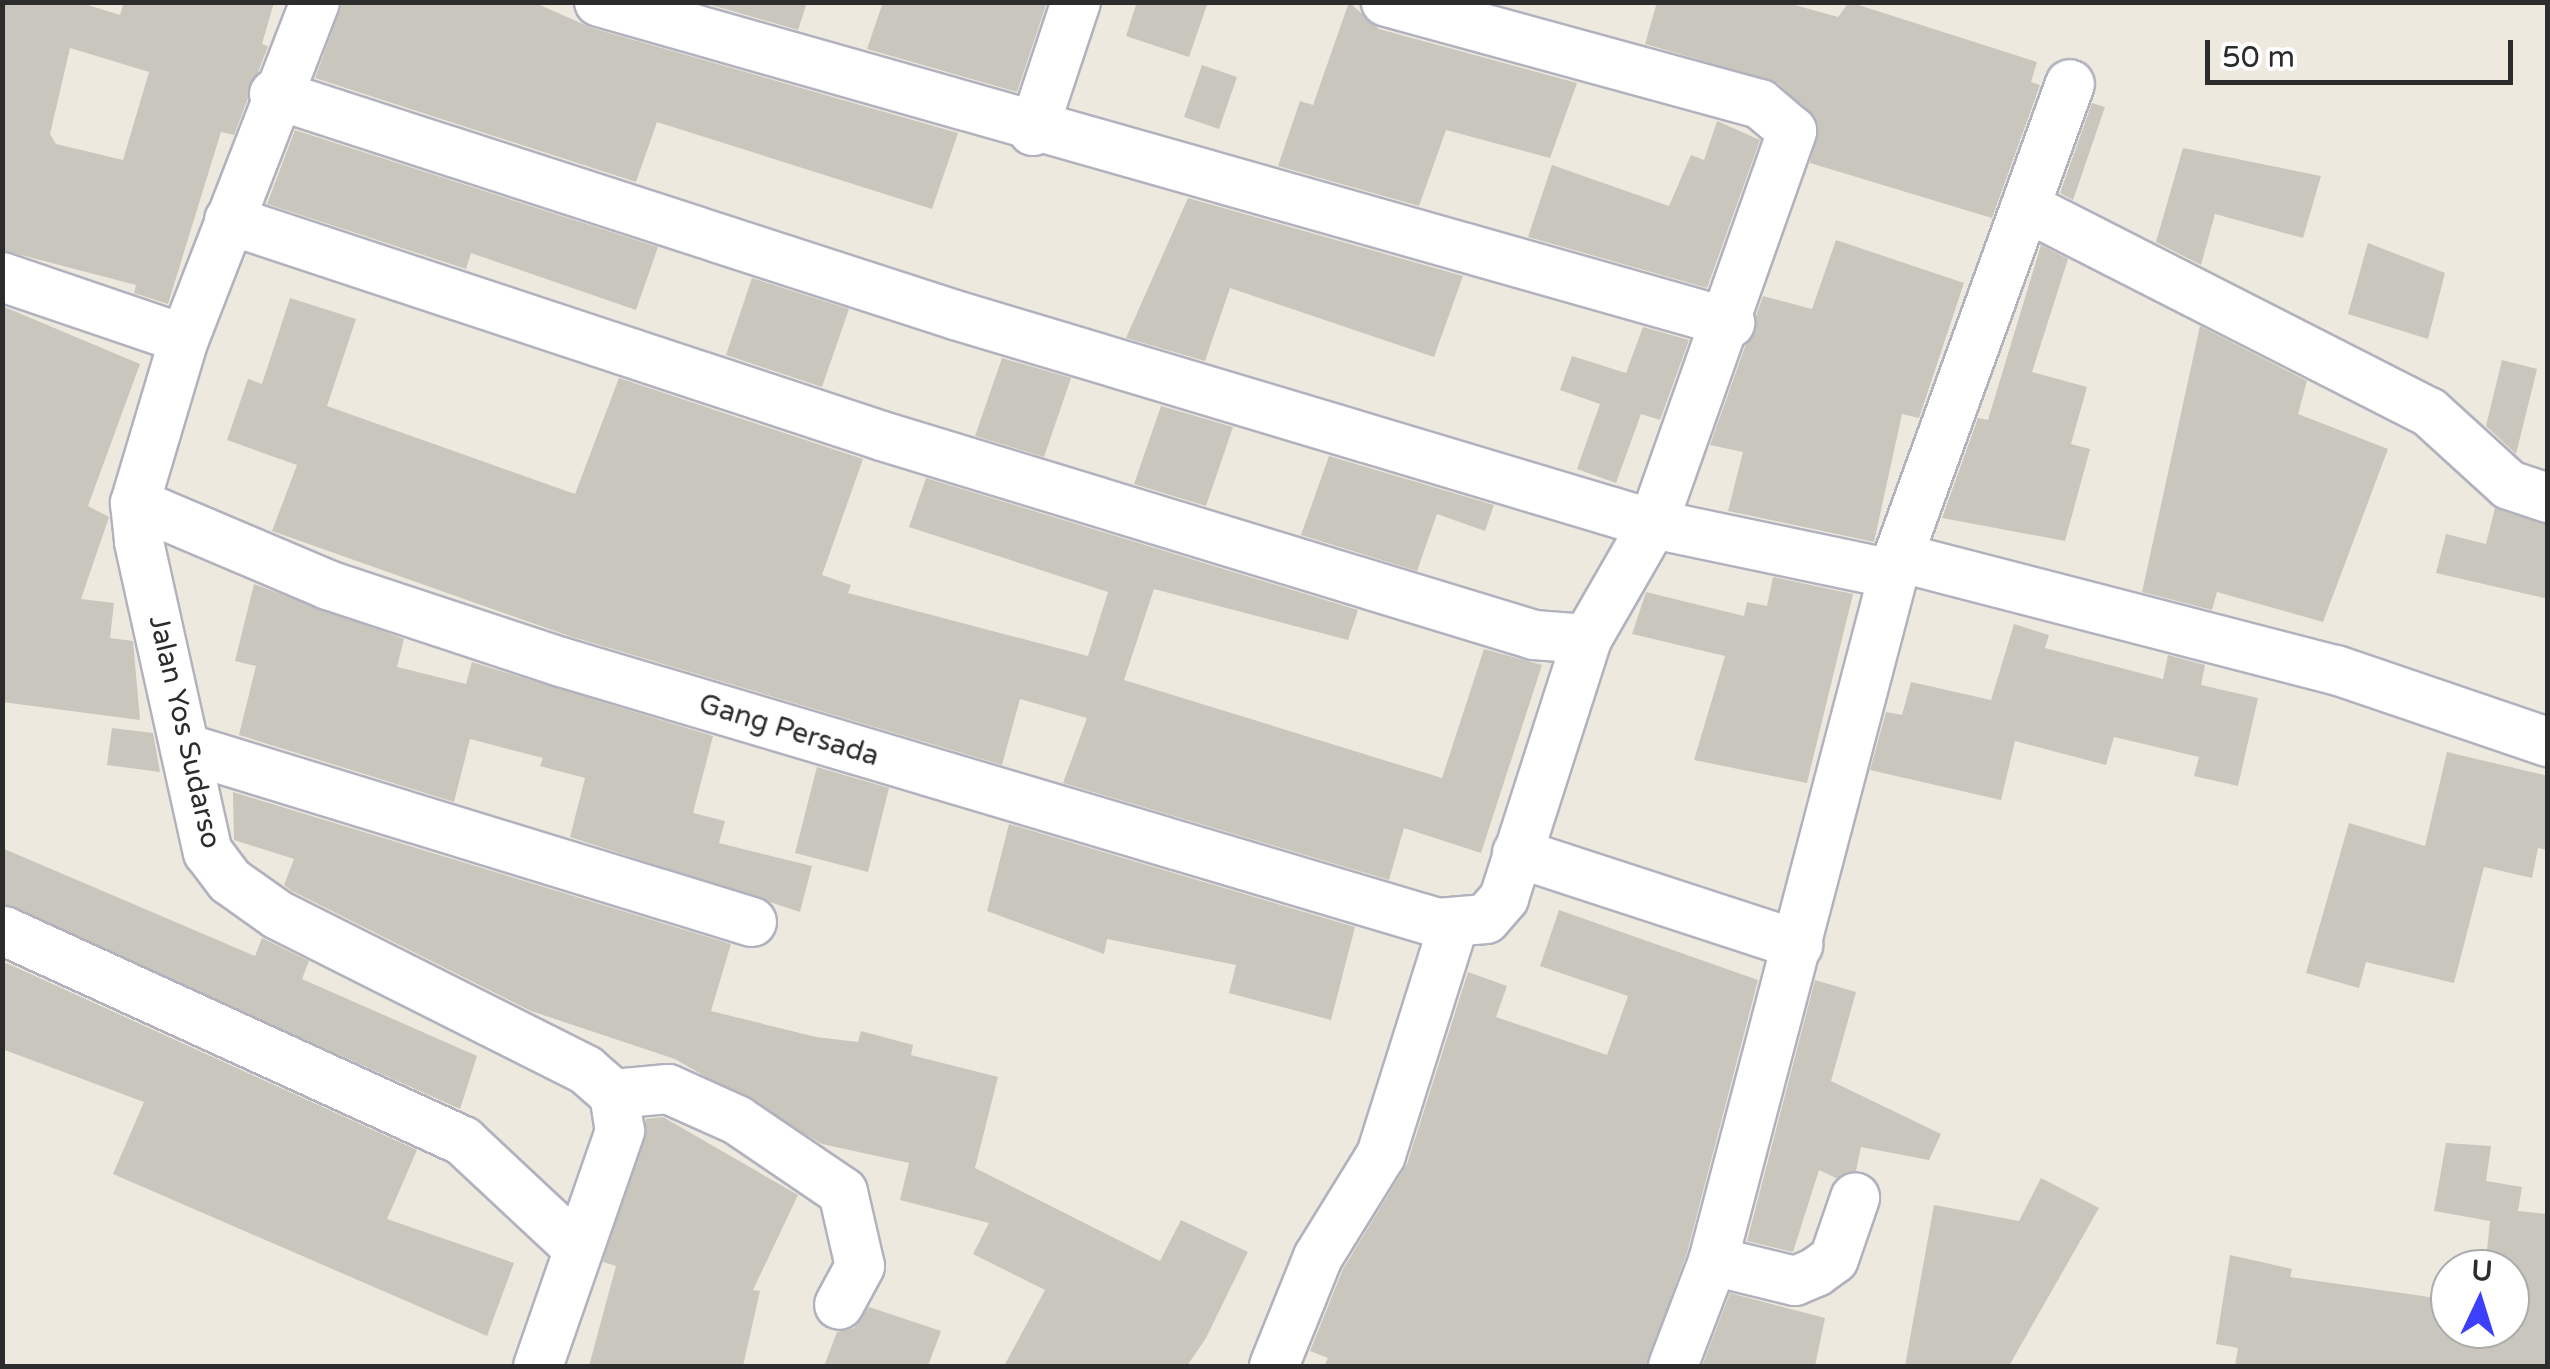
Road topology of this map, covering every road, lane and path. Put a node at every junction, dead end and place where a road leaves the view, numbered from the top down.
1 (315, 2) edge
2 (598, 2) edge
3 (1076, 2) edge
4 (1386, 2) edge
5 (2070, 84) dead end
6 (274, 94) junction
7 (1017, 127) junction
8 (2028, 208) junction
9 (229, 220) junction
10 (2, 277) edge
11 (1730, 323) junction
12 (184, 339) junction
13 (2548, 498) edge
14 (135, 502) junction
15 (1654, 524) junction
16 (1896, 565) junction
17 (1587, 640) junction
18 (2548, 742) edge
19 (185, 748) junction
20 (1517, 853) junction
21 (752, 922) dead end
22 (1454, 924) junction
23 (4, 931) edge
24 (1798, 945) junction
25 (614, 1094) junction
26 (1856, 1198) dead end
27 (574, 1244) junction
28 (1713, 1261) junction
29 (839, 1305) dead end
30 (1277, 1365) edge
31 (538, 1366) edge
32 (1672, 1366) edge

1 - 6 street, Jalan Yos Sudarso
2 - 7 street
3 - 7 street
4 - 11 street
5 - 8 street
6 - 9 street, Jalan Yos Sudarso
6 - 15 street
7 - 11 street
8 - 13 street
8 - 16 street
9 - 12 street, Jalan Yos Sudarso
9 - 17 street
10 - 12 street
11 - 15 street
12 - 14 street, Jalan Yos Sudarso
14 - 19 street, Jalan Yos Sudarso
14 - 22 street, Gang Persada
15 - 16 street
15 - 17 street
16 - 18 street
16 - 24 street
17 - 20 street
19 - 21 street
19 - 25 street, Jalan Yos Sudarso
20 - 22 street
20 - 24 street
22 - 30 street
23 - 27 street
24 - 28 street
25 - 27 street
25 - 29 street
26 - 28 street
27 - 31 street
28 - 32 street

